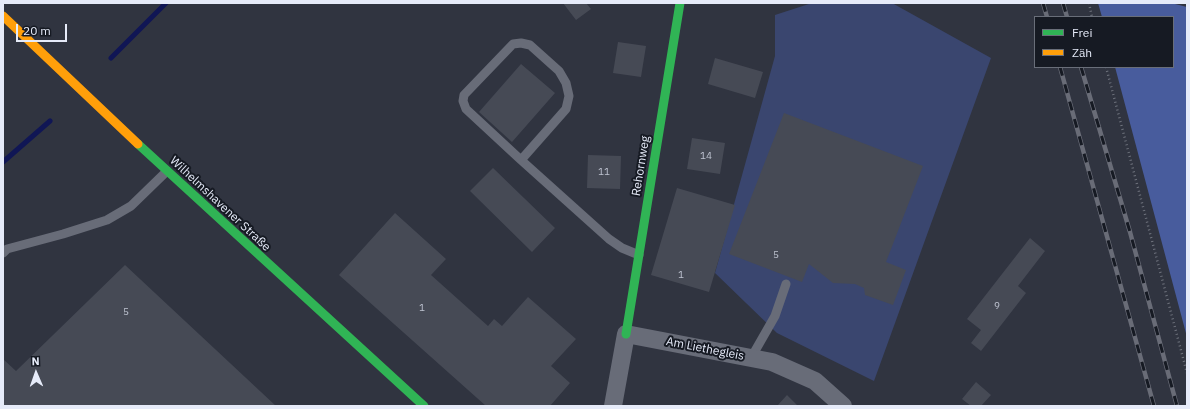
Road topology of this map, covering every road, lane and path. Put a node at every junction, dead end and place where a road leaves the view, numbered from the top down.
1 (680, 3) edge
2 (1089, 3) edge
3 (3, 16) edge
4 (1092, 16) edge
5 (1106, 68) edge
6 (521, 160) junction
7 (167, 171) junction
8 (3, 253) edge
9 (639, 255) junction
10 (786, 284) dead end
11 (626, 334) junction
12 (751, 358) junction
13 (1187, 373) edge
14 (424, 406) edge
15 (613, 406) edge
16 (844, 406) edge

1 - 9 street, Rehornweg
2 - 4 path
3 - 7 street, Wilhelmshavener Straße
5 - 13 path
6 - 6 lane
6 - 9 lane
7 - 8 lane
7 - 14 street, Wilhelmshavener Straße
9 - 11 street, Rehornweg
10 - 12 lane
11 - 12 street, Am Liethegleis
11 - 15 street
12 - 16 street, Am Liethegleis

